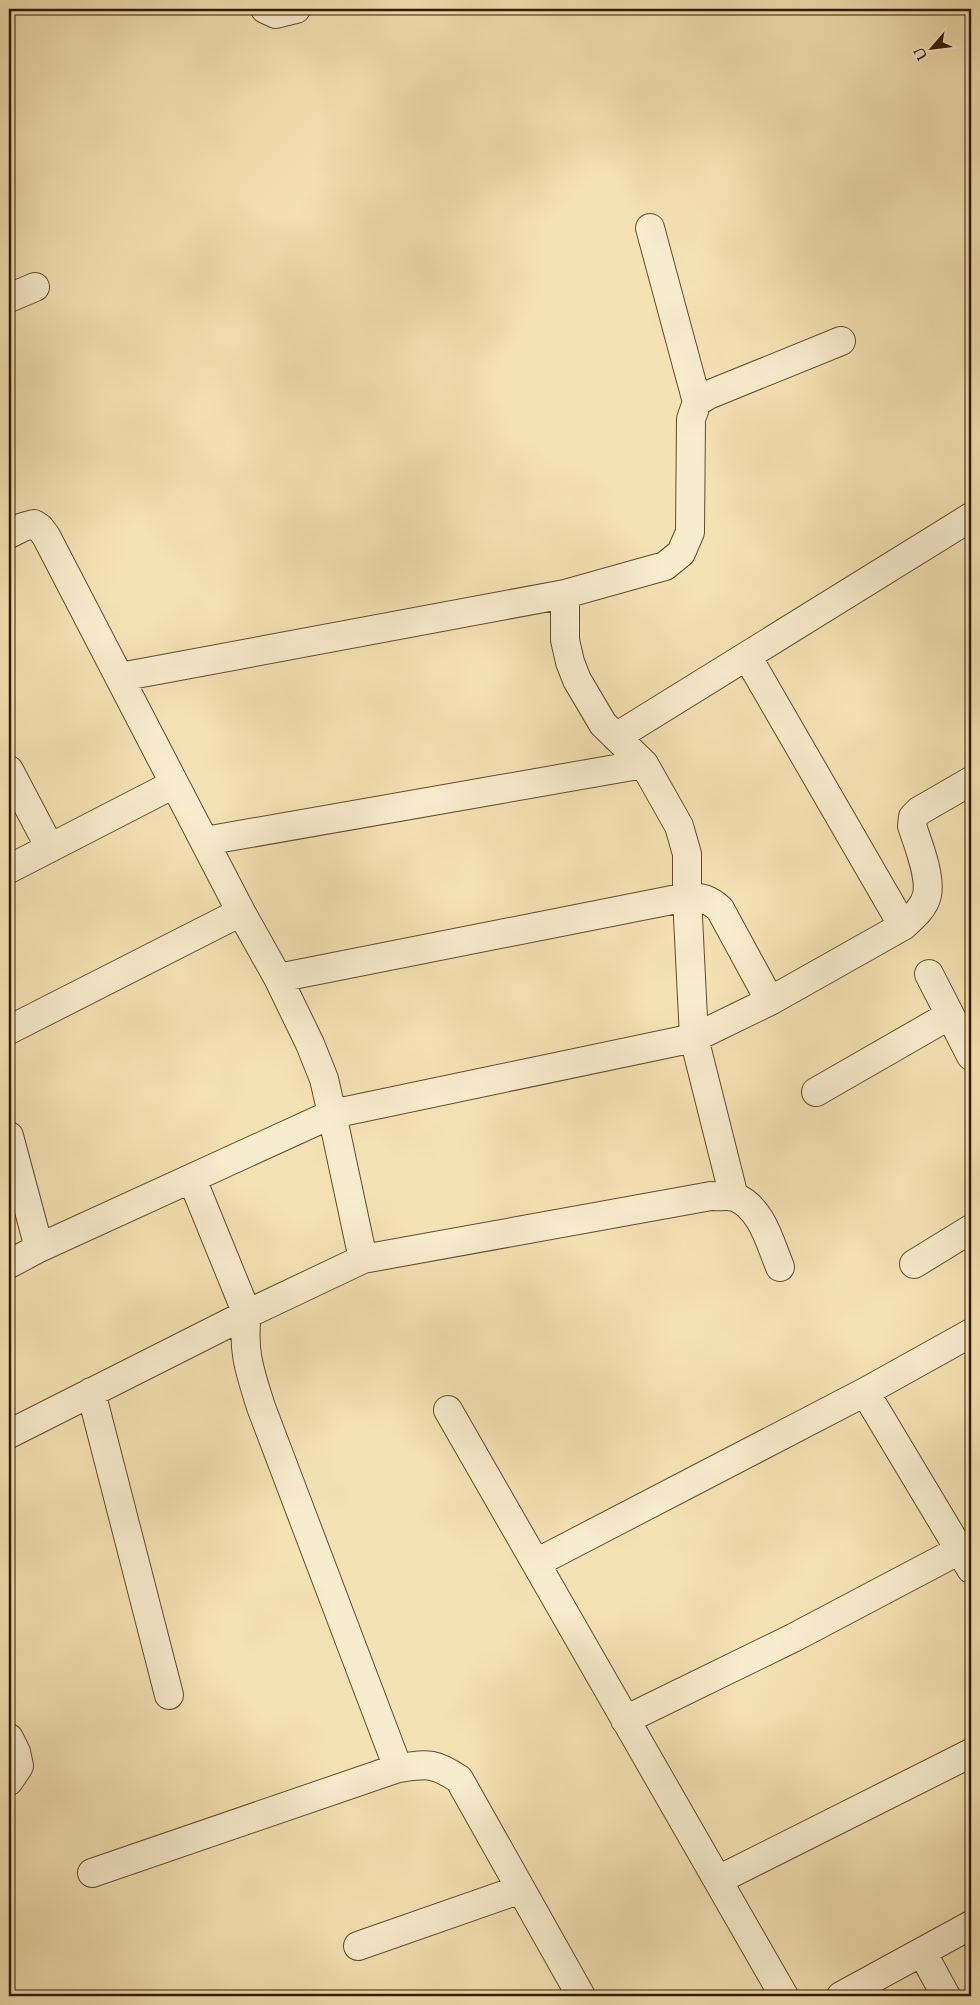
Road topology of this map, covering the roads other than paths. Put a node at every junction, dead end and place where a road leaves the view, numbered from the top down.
1 (265, 9) edge
2 (296, 9) edge
3 (650, 228) dead end
4 (35, 288) dead end
5 (9, 298) edge
6 (841, 341) dead end
7 (697, 402) junction
8 (971, 518) edge
9 (9, 534) edge
10 (565, 594) junction
11 (747, 656) junction
12 (120, 677) junction
13 (616, 737) junction
14 (644, 764) junction
15 (9, 770) edge
16 (971, 781) edge
17 (174, 784) junction
18 (205, 841) junction
19 (50, 848) junction
20 (9, 869) edge
21 (687, 897) junction
22 (241, 912) junction
23 (903, 926) junction
24 (929, 974) dead end
25 (278, 978) junction
26 (770, 1001) junction
27 (950, 1015) junction
28 (9, 1030) edge
29 (694, 1038) junction
30 (971, 1056) edge
31 (816, 1092) dead end
32 (332, 1114) junction
33 (9, 1136) edge
34 (192, 1179) junction
35 (734, 1197) junction
36 (971, 1229) edge
37 (39, 1248) junction
38 (363, 1259) junction
39 (9, 1264) edge
40 (914, 1264) dead end
41 (780, 1267) dead end
42 (247, 1314) junction
43 (971, 1333) edge
44 (91, 1392) junction
45 (865, 1392) junction
46 (448, 1410) dead end
47 (9, 1434) edge
48 (968, 1554) edge
49 (536, 1563) junction
50 (169, 1695) dead end
51 (625, 1720) junction
52 (9, 1738) edge
53 (971, 1753) edge
54 (398, 1768) junction
55 (9, 1781) edge
56 (92, 1873) dead end
57 (718, 1880) junction
58 (521, 1889) junction
59 (971, 1925) edge
60 (358, 1946) dead end
61 (922, 1952) junction
62 (581, 1996) edge
63 (784, 1996) edge
64 (841, 1996) edge
65 (946, 1996) edge

1 - 2 street
3 - 7 street
4 - 5 street
6 - 7 street
7 - 10 street
8 - 11 street
9 - 12 street
10 - 12 street
10 - 13 street
11 - 13 street
11 - 23 street
12 - 17 street
13 - 14 street
14 - 18 street
14 - 21 street
15 - 19 street
16 - 23 street
17 - 18 street
17 - 19 street
18 - 22 street
19 - 20 street
21 - 25 street
21 - 26 street
21 - 29 street
22 - 25 street
22 - 28 street
23 - 26 street
24 - 27 street
25 - 32 street
26 - 29 street
27 - 30 street
27 - 31 street
29 - 32 street
29 - 35 street
32 - 34 street
32 - 38 street
33 - 37 street
34 - 37 street
34 - 42 street
35 - 38 street
35 - 41 street
36 - 40 street
37 - 39 street
38 - 42 street
42 - 44 street
42 - 54 street
43 - 45 street
44 - 47 street
44 - 50 street
45 - 48 street
45 - 49 street
46 - 49 street
48 - 51 street
49 - 51 street
51 - 57 street
52 - 55 street
53 - 57 street
54 - 56 street
54 - 58 street
57 - 63 street
58 - 60 street
58 - 62 street
59 - 61 street
61 - 64 street
61 - 65 street

